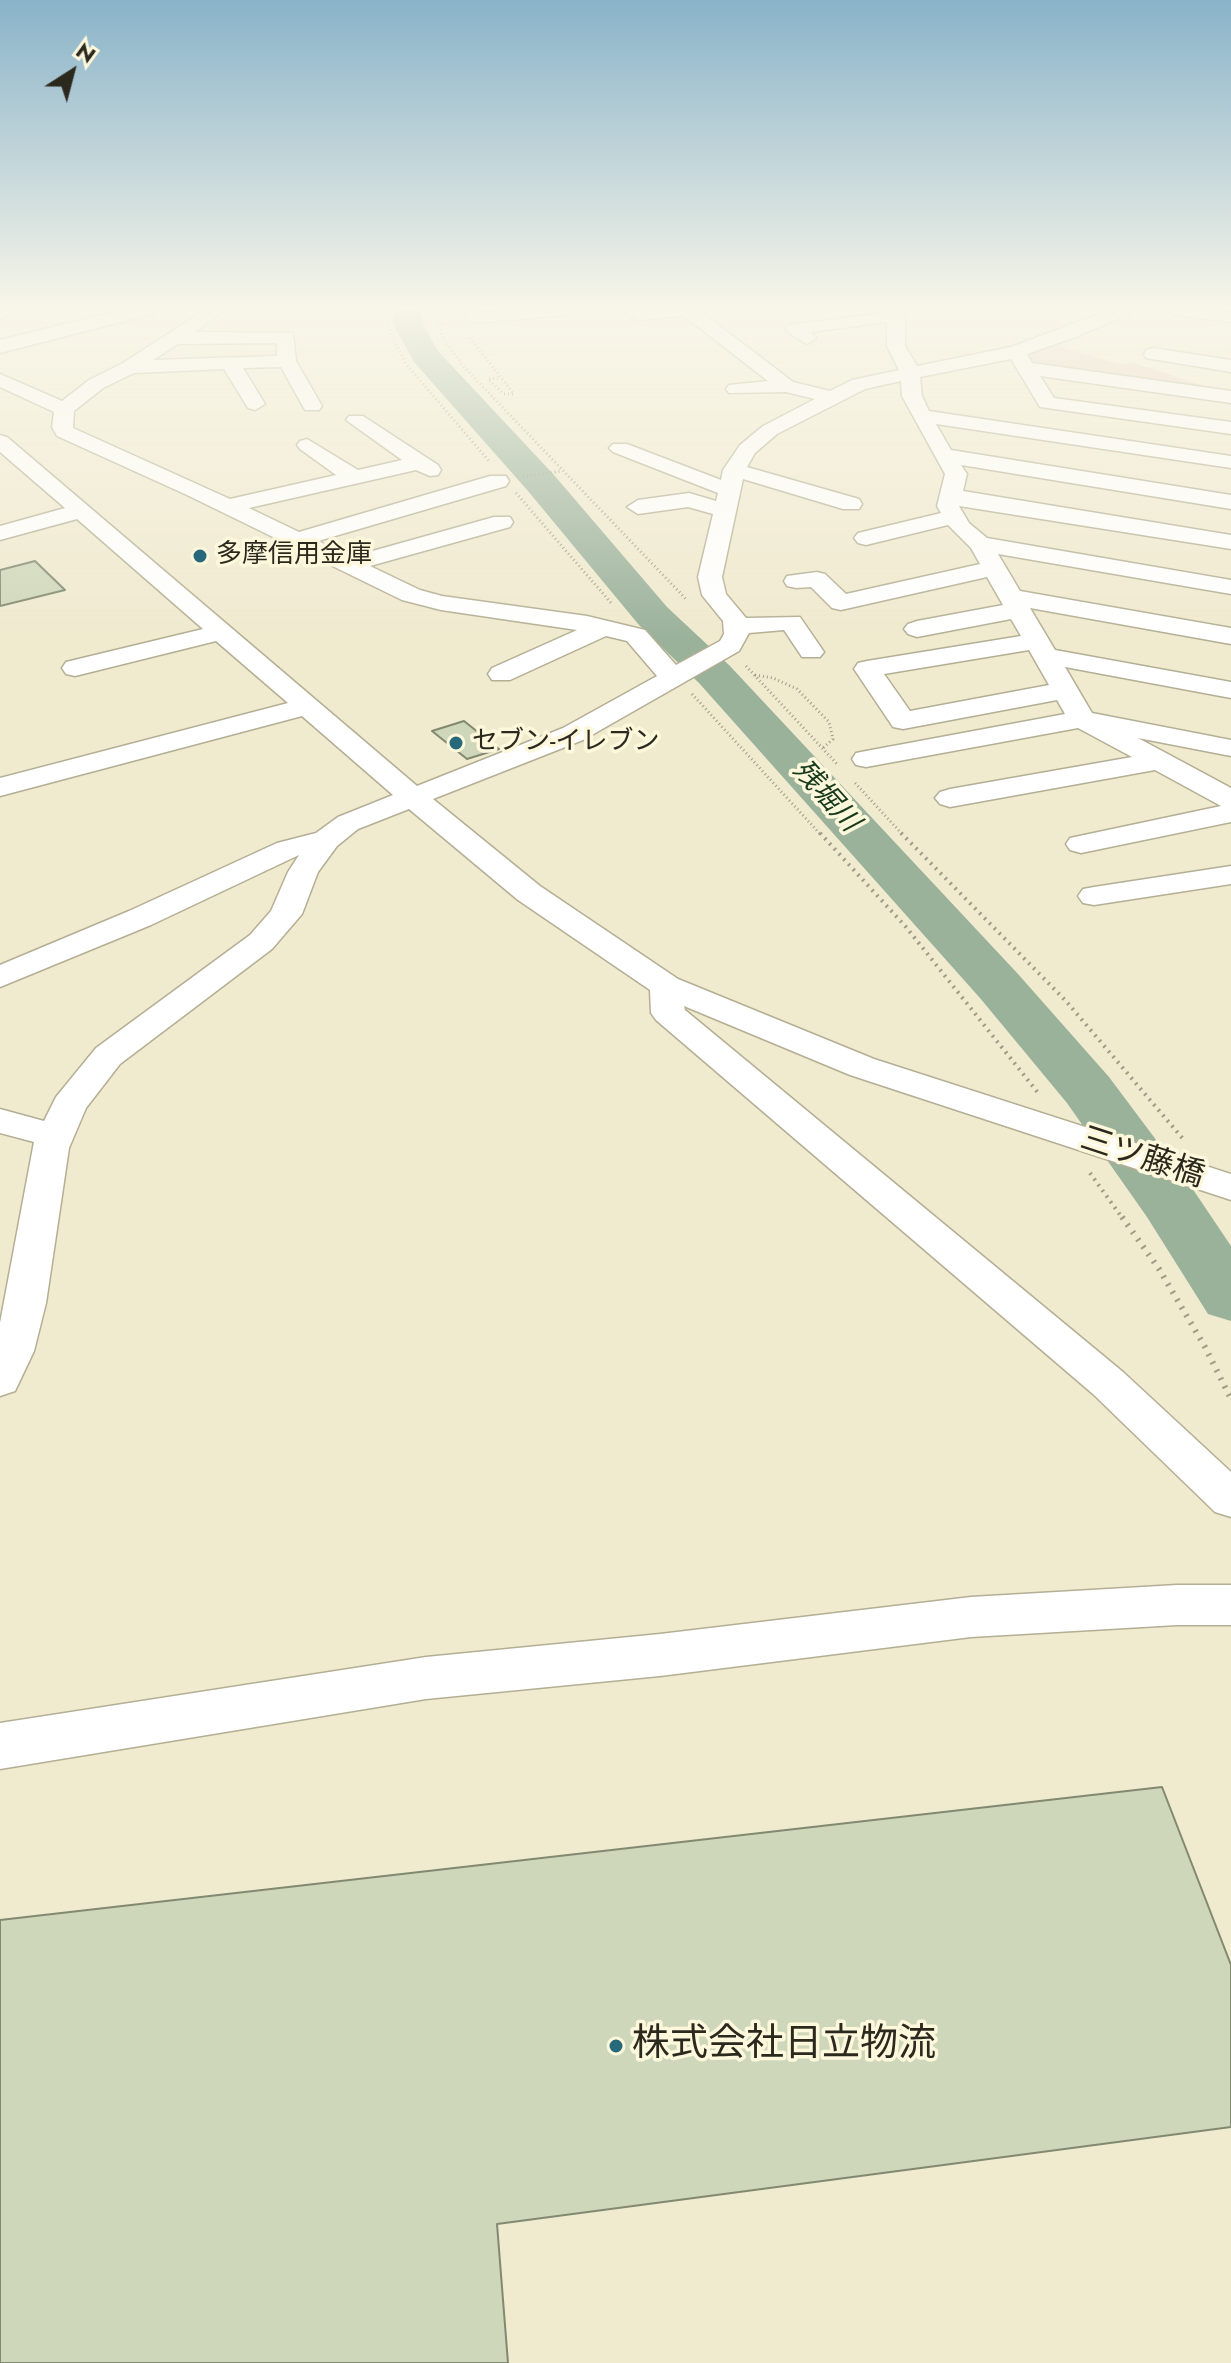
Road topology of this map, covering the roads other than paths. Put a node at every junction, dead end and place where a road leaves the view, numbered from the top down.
1 (64, 420) edge
2 (356, 420) dead end
3 (790, 420) edge
4 (926, 420) edge
5 (953, 420) edge
6 (1033, 420) edge
7 (1174, 420) edge
8 (1231, 428) edge
9 (1025, 431) junction
10 (0, 441) edge
11 (84, 442) junction
12 (307, 445) dead end
13 (620, 448) dead end
14 (667, 452) dead end
15 (947, 456) junction
16 (46, 457) junction
17 (646, 460) junction
18 (1231, 462) edge
19 (419, 463) junction
20 (0, 470) edge
21 (353, 477) junction
22 (504, 480) road end
23 (619, 489) dead end
24 (729, 489) junction
25 (463, 490) junction
26 (1231, 502) edge
27 (851, 504) dead end
28 (227, 506) junction
29 (953, 506) junction
30 (80, 511) junction
31 (502, 522) dead end
32 (0, 533) edge
33 (866, 538) dead end
34 (295, 540) junction
35 (1231, 542) edge
36 (980, 544) junction
37 (348, 565) junction
38 (995, 568) junction
39 (796, 581) dead end
40 (1231, 587) edge
41 (1015, 604) junction
42 (595, 626) junction
43 (737, 626) junction
44 (917, 629) dead end
45 (221, 632) junction
46 (1231, 636) edge
47 (1041, 649) junction
48 (811, 652) dead end
49 (75, 668) dead end
50 (501, 674) dead end
51 (679, 680) junction
52 (1066, 690) junction
53 (1231, 690) edge
54 (307, 706) junction
55 (1082, 719) junction
56 (1231, 748) edge
57 (1159, 761) junction
58 (854, 770) road end
59 (13, 790) edge
60 (412, 798) junction
61 (950, 798) dead end
62 (1231, 800) edge
63 (1231, 813) edge
64 (326, 840) junction
65 (1081, 844) dead end
66 (1231, 875) edge
67 (1094, 896) dead end
68 (0, 977) edge
69 (667, 999) junction
70 (0, 1121) edge
71 (55, 1136) junction
72 (1226, 1185) edge
73 (0, 1380) edge
74 (1231, 1499) edge
75 (1231, 1605) edge
76 (0, 1746) edge

1 - 11 street
2 - 19 street
3 - 24 street
4 - 15 street
5 - 9 street
6 - 9 street
7 - 8 street
9 - 18 street
10 - 16 street
11 - 16 street
11 - 28 street
12 - 21 street
13 - 17 street
14 - 17 street
15 - 26 street
15 - 29 street
16 - 20 street
16 - 30 street
17 - 24 street
19 - 21 street
19 - 25 street
21 - 28 street
22 - 25 street
23 - 24 street
24 - 27 street
24 - 43 street
25 - 34 street
28 - 34 street
29 - 33 street
29 - 35 street
29 - 36 street
30 - 32 street
30 - 45 street
31 - 37 street
34 - 37 street
36 - 38 street
36 - 40 street
37 - 42 street
38 - 39 street
38 - 41 street
41 - 44 street
41 - 46 street
41 - 47 street
42 - 50 street
42 - 51 street
43 - 48 street
43 - 51 street
45 - 49 street
45 - 54 street
47 - 52 street
47 - 52 street
47 - 53 street
51 - 60 street
52 - 55 street
54 - 59 street
54 - 60 street
55 - 56 street
55 - 57 street
55 - 58 street
57 - 61 street
57 - 62 street
60 - 64 street
60 - 69 street
63 - 65 street
64 - 68 street
64 - 71 street
66 - 67 street
69 - 72 street, 三ツ藤橋
69 - 74 street
70 - 71 street
71 - 73 street
75 - 76 street

